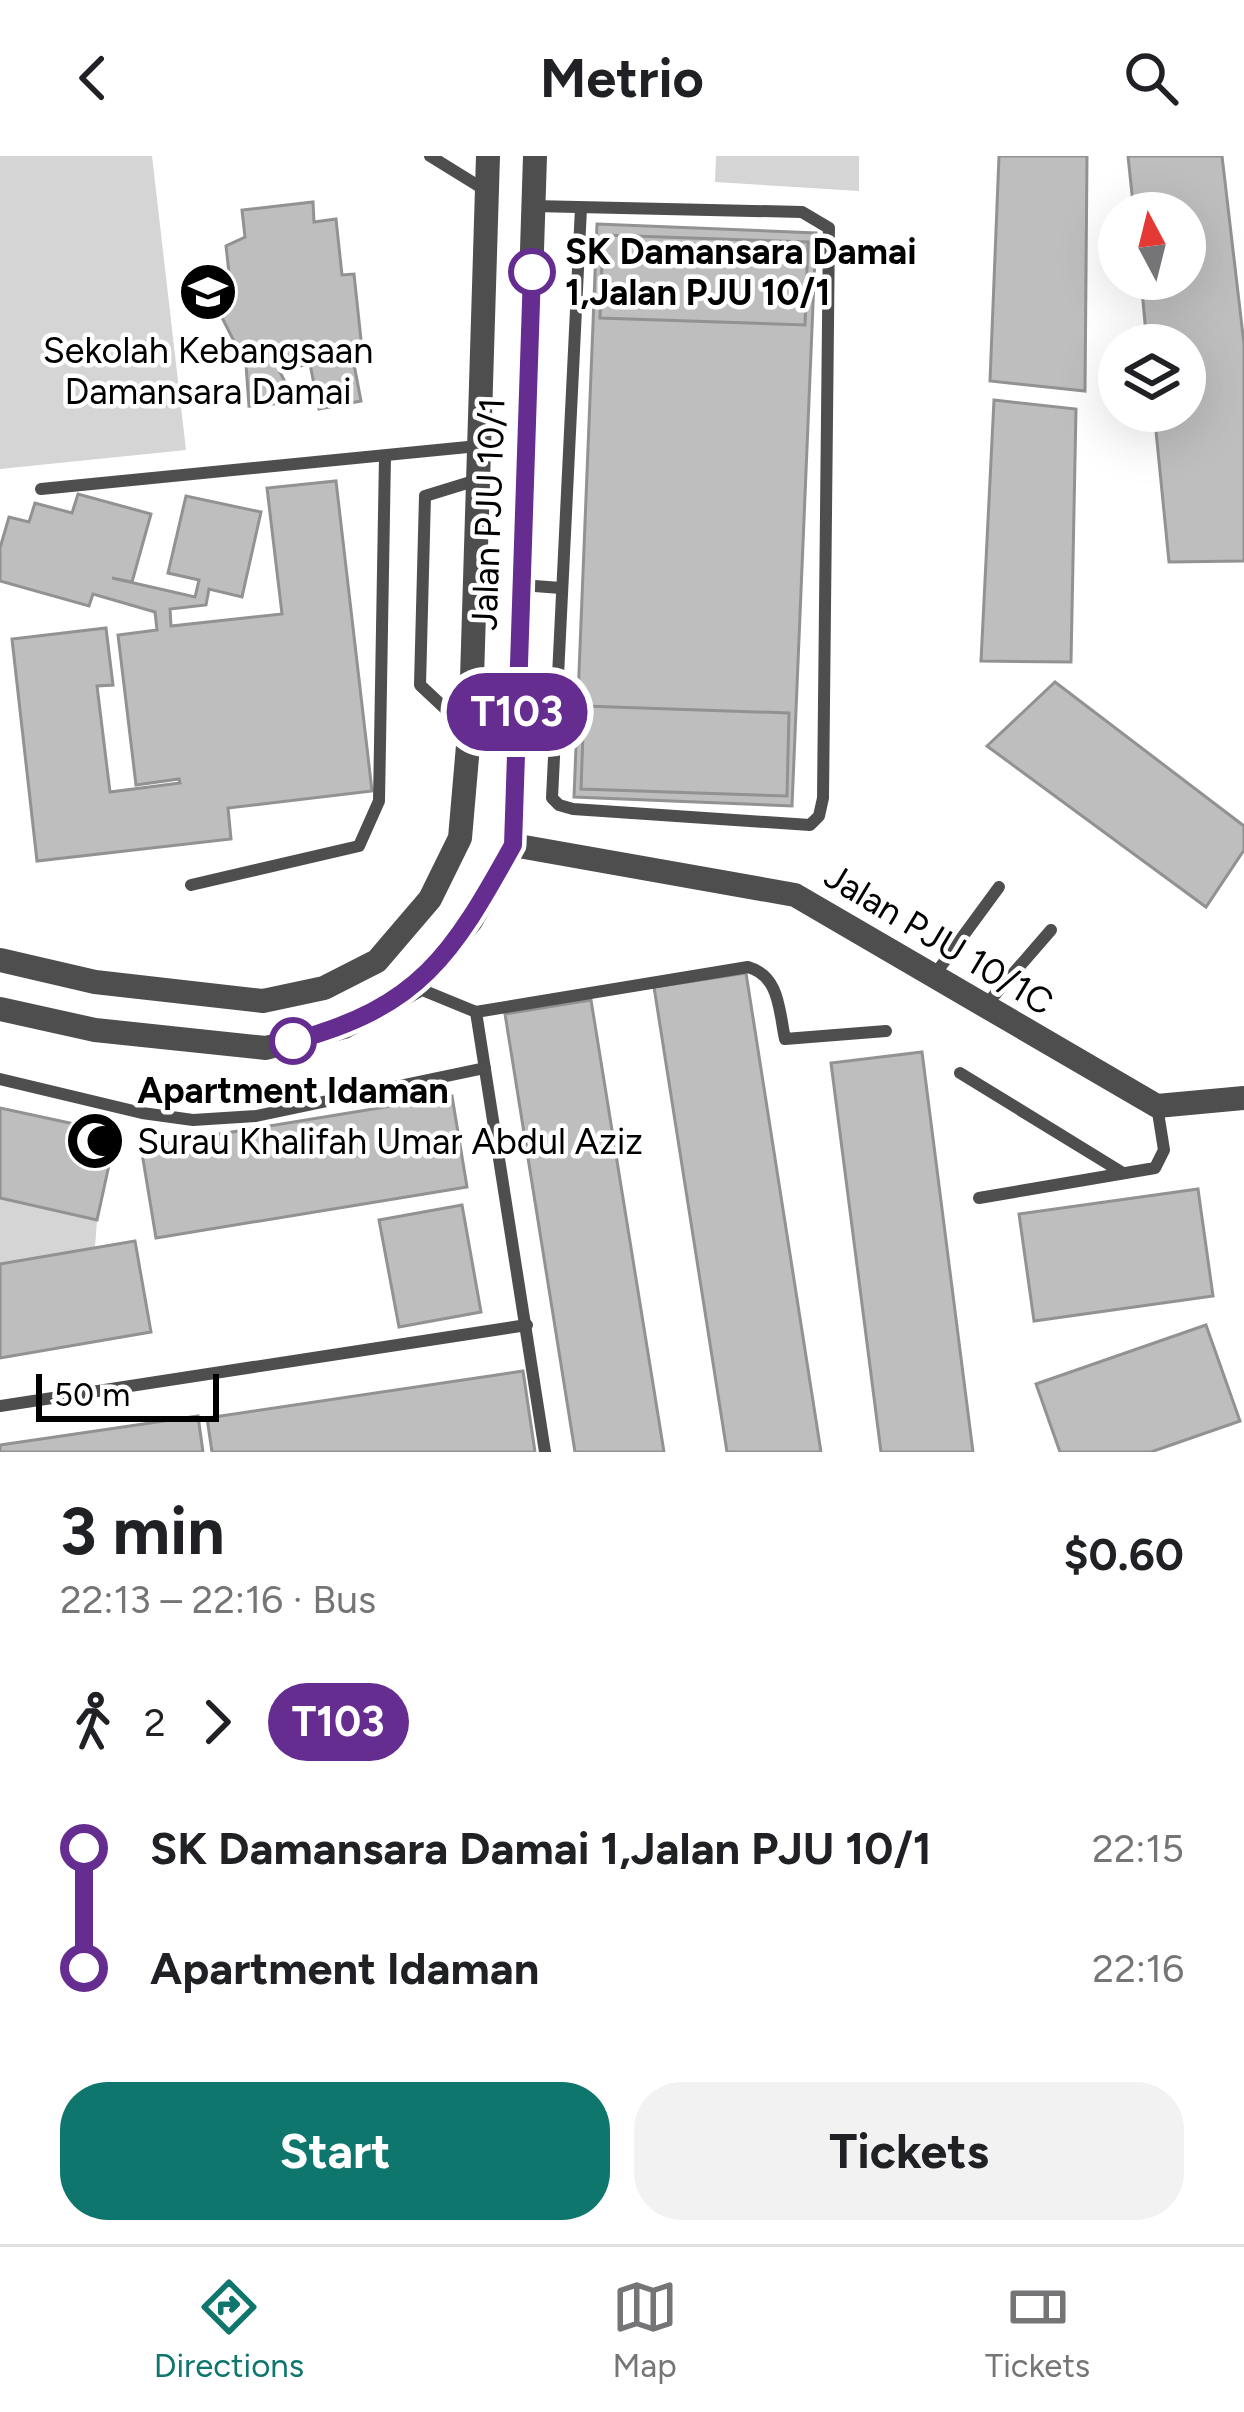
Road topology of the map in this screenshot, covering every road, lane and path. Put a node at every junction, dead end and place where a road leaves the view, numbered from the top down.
1 (430, 156) edge
2 (488, 156) edge
3 (535, 156) edge
4 (486, 191) junction
5 (534, 206) junction
6 (581, 208) junction
7 (478, 446) junction
8 (385, 456) junction
9 (478, 480) junction
10 (41, 489) dead end
11 (521, 585) junction
12 (561, 588) junction
13 (469, 731) junction
14 (513, 845) junction
15 (191, 885) dead end
16 (999, 887) dead end
17 (1051, 930) dead end
18 (0, 960) edge
19 (932, 978) junction
20 (415, 987) junction
21 (983, 1008) junction
22 (0, 1009) edge
23 (476, 1012) junction
24 (886, 1031) dead end
25 (485, 1068) junction
26 (960, 1073) dead end
27 (0, 1079) edge
28 (1244, 1098) edge
29 (1157, 1106) junction
30 (1124, 1174) junction
31 (979, 1198) dead end
32 (527, 1325) junction
33 (0, 1406) edge
34 (545, 1452) edge

1 - 4 lane
2 - 4 street, Jalan PJU 10/1
3 - 5 street, Jalan PJU 10/1
4 - 7 street, Jalan PJU 10/1
5 - 6 lane
5 - 11 street, Jalan PJU 10/1
6 - 12 lane
6 - 12 lane
7 - 8 lane
7 - 9 street, Jalan PJU 10/1
8 - 10 lane
8 - 15 lane
9 - 13 street, Jalan PJU 10/1
9 - 13 lane
11 - 12 lane
11 - 14 street, Jalan PJU 10/1
13 - 18 street, Jalan PJU 10/1
14 - 19 street, Jalan PJU 10/1C
14 - 20 street, Jalan PJU 10/1
16 - 19 lane
17 - 21 lane
19 - 21 street, Jalan PJU 10/1C
20 - 22 street, Jalan PJU 10/1
20 - 23 lane
21 - 29 street, Jalan PJU 10/1C
23 - 24 lane
23 - 25 lane
25 - 27 lane
25 - 32 lane
26 - 30 lane
28 - 29 street
29 - 30 lane
30 - 31 lane
32 - 33 lane
32 - 34 lane

